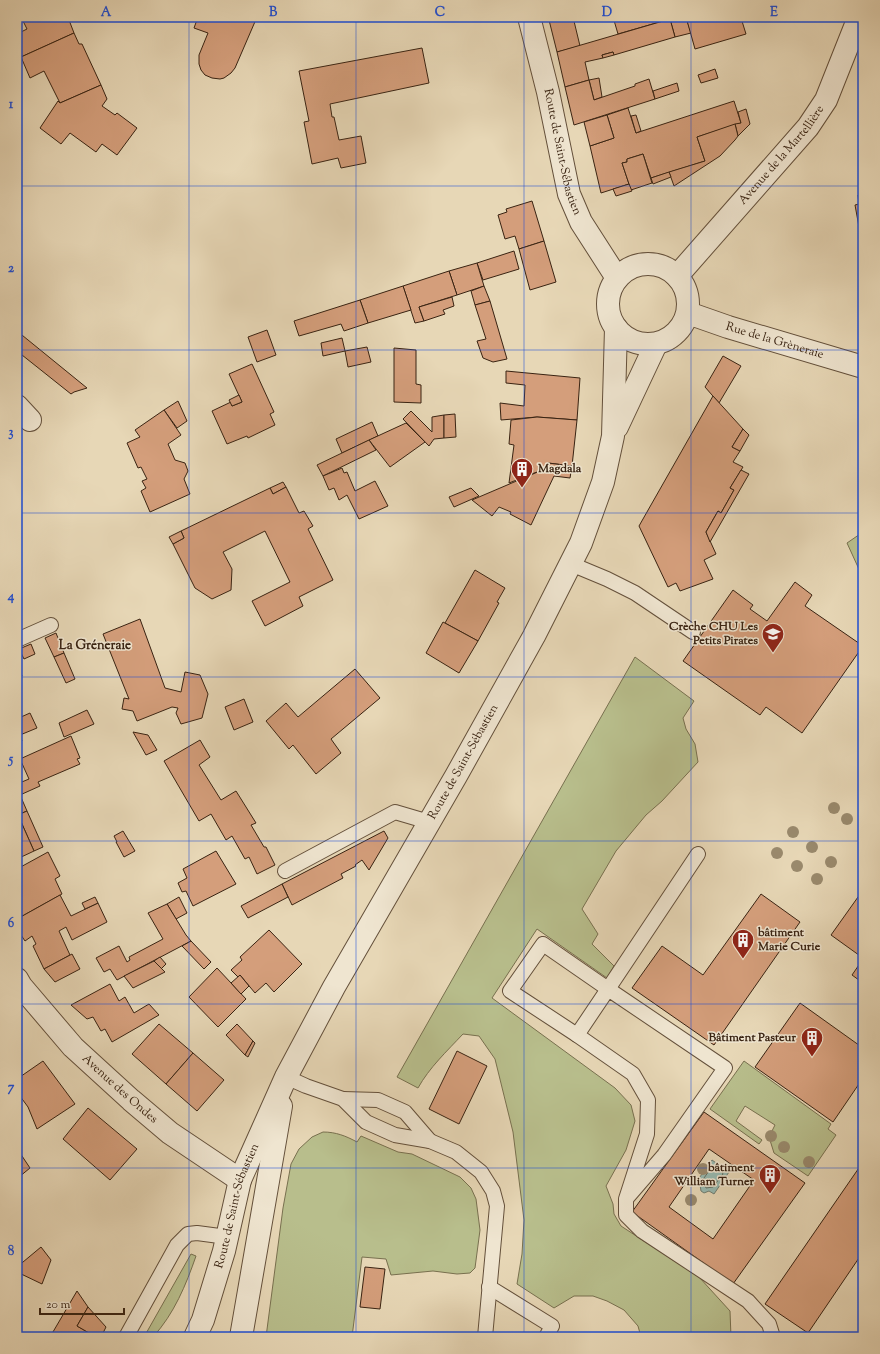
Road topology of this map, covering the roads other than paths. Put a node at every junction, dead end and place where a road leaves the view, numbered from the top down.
1 (529, 17) edge
2 (859, 17) edge
3 (677, 276) junction
4 (617, 278) junction
5 (688, 313) junction
6 (616, 328) junction
7 (656, 344) junction
8 (863, 367) edge
9 (613, 436) junction
10 (571, 564) junction
11 (51, 625) dead end
12 (693, 632) dead end
13 (17, 640) edge
14 (429, 822) junction
15 (698, 854) dead end
16 (285, 871) dead end
17 (17, 979) edge
18 (608, 989) junction
19 (577, 1035) junction
20 (286, 1077) junction
21 (343, 1099) junction
22 (430, 1141) junction
23 (240, 1180) junction
24 (626, 1199) junction
25 (227, 1237) junction
26 (489, 1287) junction
27 (126, 1337) edge
28 (195, 1337) edge
29 (241, 1337) edge
30 (485, 1337) edge
31 (546, 1337) edge
32 (773, 1337) edge

1 - 4 street, Route de Saint-Sébastien
2 - 3 street, Avenue de la Martellière
3 - 4 street
3 - 5 street
4 - 6 street
5 - 7 street
5 - 8 street, Rue de la Grèneraie
6 - 7 street
6 - 9 street, Route de Saint-Sébastien
7 - 9 street, Route de Saint-Sébastien
9 - 10 street, Route de Saint-Sébastien
10 - 12 lane
10 - 14 street, Route de Saint-Sébastien
11 - 13 lane
14 - 16 lane
14 - 20 street, Route de Saint-Sébastien
15 - 18 lane
17 - 23 street, Avenue des Ondes
18 - 19 lane
18 - 19 lane
18 - 24 lane
19 - 24 lane
20 - 21 lane
20 - 23 street, Route de Saint-Sébastien
20 - 29 street, Route de Saint-Sébastien
21 - 22 lane
21 - 22 lane
22 - 26 lane
23 - 25 street, Route de Saint-Sébastien
24 - 32 lane
25 - 27 lane
25 - 28 street, Route de Saint-Sébastien
26 - 30 lane
26 - 31 lane

